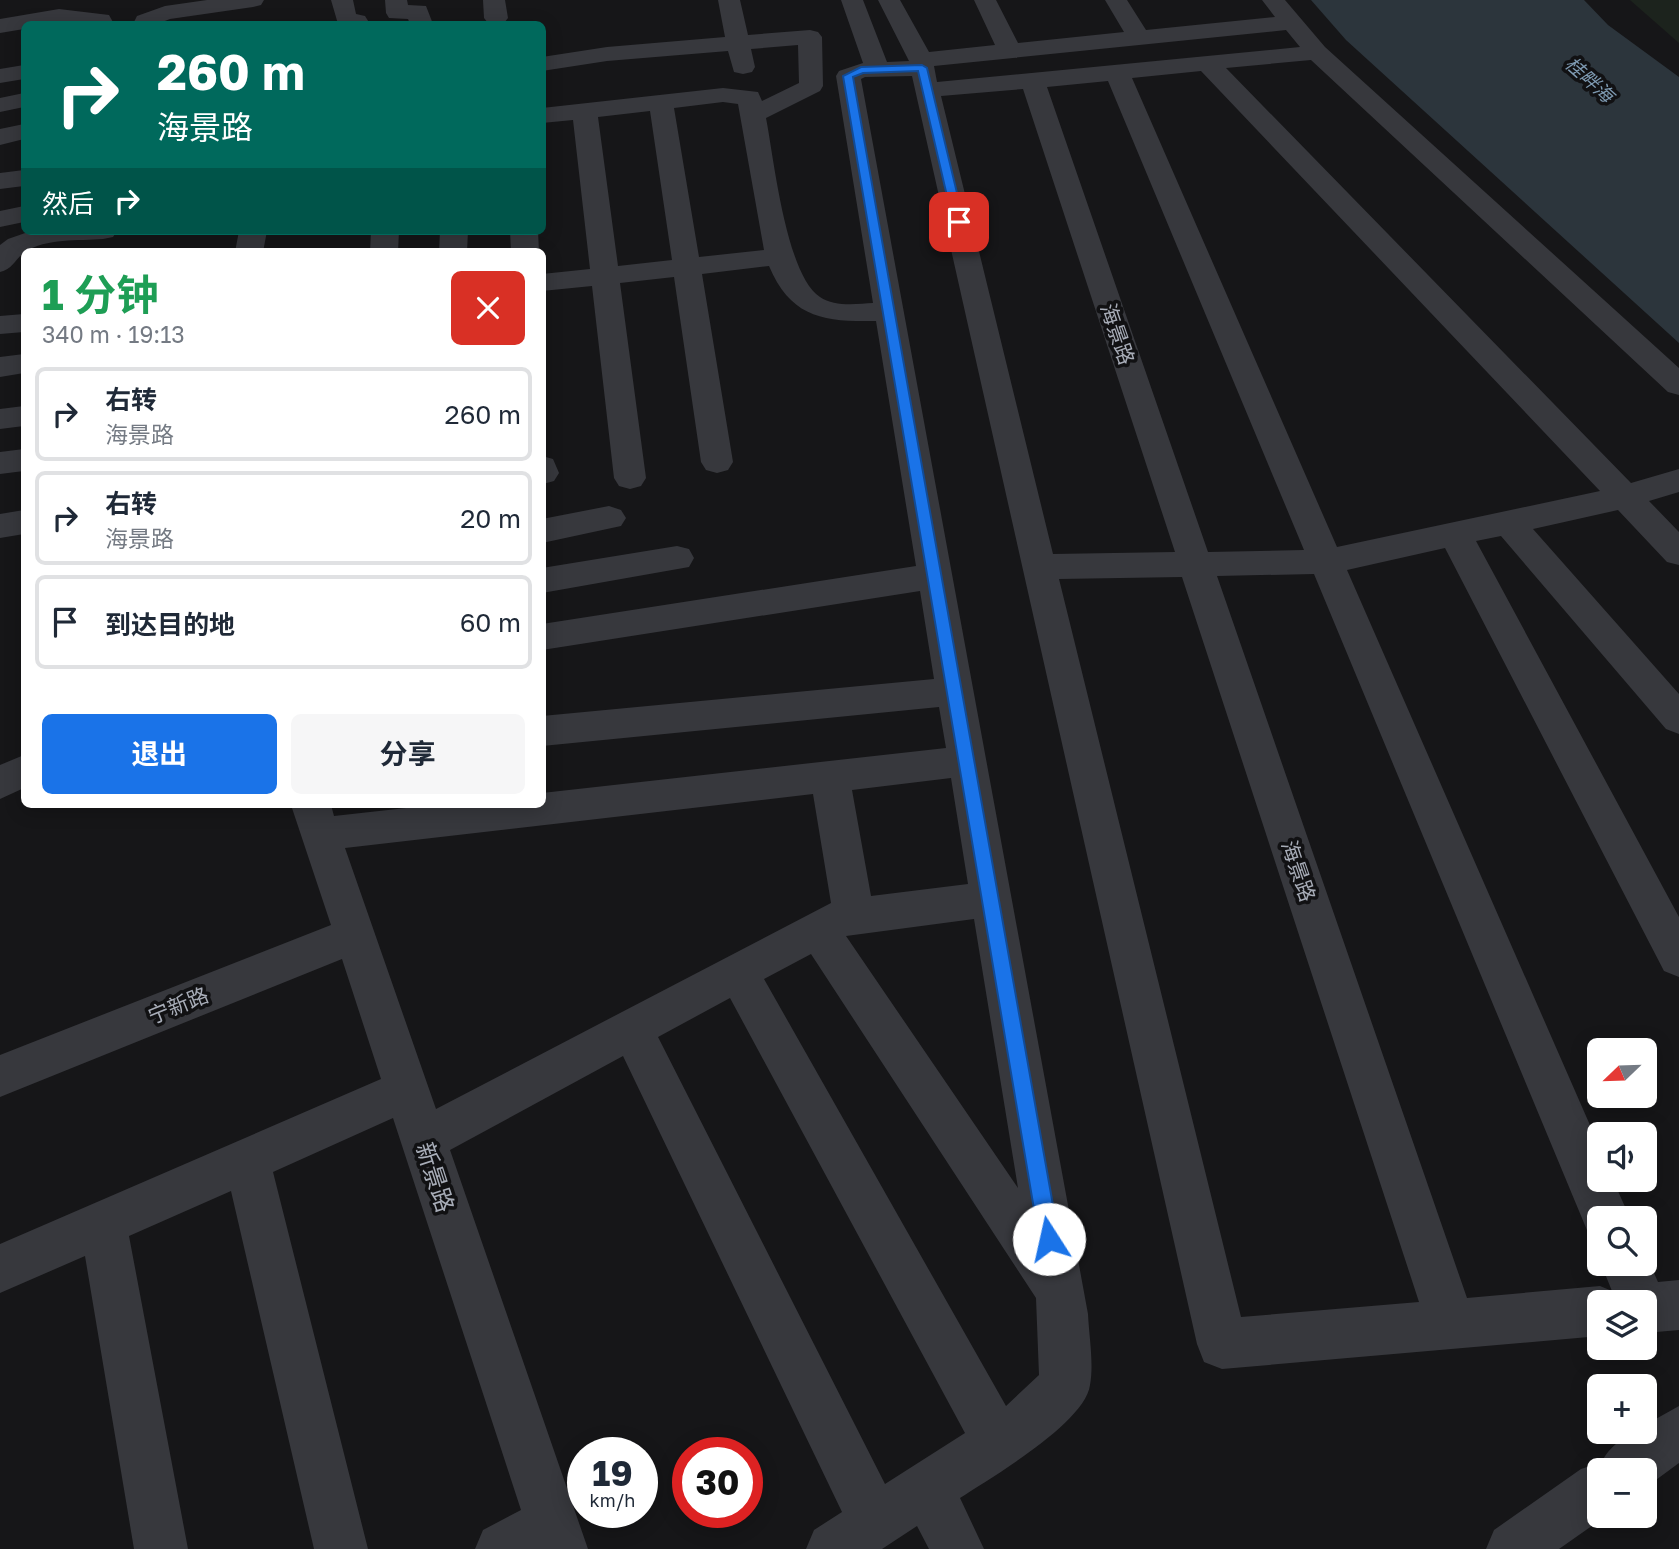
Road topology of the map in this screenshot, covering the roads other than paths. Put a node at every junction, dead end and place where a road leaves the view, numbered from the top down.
1 (253, 0) edge
2 (342, 0) edge
3 (396, 0) edge
4 (729, 0) edge
5 (852, 0) edge
6 (889, 0) edge
7 (985, 0) edge
8 (1116, 0) edge
9 (1273, 0) edge
10 (38, 10) edge
11 (85, 21) edge
12 (144, 21) edge
13 (254, 21) edge
14 (357, 21) edge
15 (420, 21) edge
16 (1291, 22) junction
17 (0, 26) edge
18 (1139, 38) junction
19 (738, 43) junction
20 (21, 44) edge
21 (690, 47) junction
22 (0, 48) edge
23 (1010, 51) junction
24 (1317, 52) junction
25 (550, 63) edge
26 (1207, 63) junction
27 (878, 70) junction
28 (21, 72) edge
29 (1116, 72) junction
30 (924, 73) junction
31 (0, 76) edge
32 (1033, 80) junction
33 (699, 98) junction
34 (21, 101) edge
35 (662, 102) junction
36 (0, 105) edge
37 (751, 106) junction
38 (578, 112) junction
39 (546, 116) edge
40 (21, 133) edge
41 (0, 137) edge
42 (21, 178) edge
43 (0, 181) edge
44 (21, 215) edge
45 (0, 219) edge
46 (70, 235) edge
47 (779, 257) junction
48 (0, 264) edge
49 (687, 267) junction
50 (605, 276) junction
51 (21, 280) edge
52 (0, 282) edge
53 (546, 283) edge
54 (888, 312) junction
55 (21, 323) edge
56 (0, 325) edge
57 (21, 364) edge
58 (0, 367) edge
59 (1679, 385) edge
60 (21, 416) edge
61 (0, 419) edge
62 (21, 460) edge
63 (717, 462) dead end
64 (0, 463) edge
65 (630, 478) dead end
66 (1679, 480) edge
67 (1625, 497) junction
68 (609, 518) dead end
69 (21, 522) edge
70 (1508, 522) junction
71 (0, 526) edge
72 (546, 530) edge
73 (1455, 534) junction
74 (1679, 553) edge
75 (677, 558) dead end
76 (1326, 562) junction
77 (1195, 563) junction
78 (1039, 567) junction
79 (935, 576) junction
80 (546, 580) edge
81 (546, 636) edge
82 (955, 691) junction
83 (1679, 719) edge
84 (546, 731) edge
85 (967, 761) junction
86 (21, 772) edge
87 (830, 777) junction
88 (0, 783) edge
89 (546, 801) edge
90 (459, 808) edge
91 (316, 820) edge
92 (991, 899) junction
93 (836, 923) junction
94 (356, 934) junction
95 (1679, 958) edge
96 (738, 972) junction
97 (632, 1029) junction
98 (0, 1076) edge
99 (407, 1090) junction
100 (424, 1140) junction
101 (247, 1160) junction
102 (1601, 1206) edge
103 (103, 1223) junction
104 (0, 1269) edge
105 (1058, 1291) junction
106 (1679, 1305) edge
107 (1657, 1307) edge
108 (1587, 1312) edge
109 (1451, 1324) junction
110 (1679, 1432) edge
111 (998, 1442) junction
112 (1642, 1458) edge
113 (927, 1488) junction
114 (1587, 1497) edge
115 (875, 1522) junction
116 (556, 1536) edge
117 (161, 1549) edge
118 (341, 1549) edge
119 (502, 1549) edge
120 (833, 1549) edge
121 (957, 1549) edge
122 (1513, 1549) edge

1 - 12 street
1 - 13 street
2 - 14 street
3 - 15 street
4 - 19 street
5 - 27 street
6 - 30 street
7 - 23 street
8 - 18 street
9 - 16 street
10 - 11 street
10 - 17 street
16 - 18 street
16 - 24 street
18 - 23 street
19 - 21 street
19 - 37 street
19 - 37 street
20 - 22 street
21 - 25 street
21 - 33 street
23 - 30 street
24 - 26 street
24 - 59 street
25 - 38 street
26 - 29 street
26 - 67 street
27 - 30 street
27 - 54 street
28 - 31 street
29 - 32 street
29 - 76 street
30 - 32 street
30 - 78 street
32 - 77 street, 海景路
33 - 35 street
33 - 37 street
34 - 36 street
35 - 38 street
35 - 49 street
37 - 47 street
38 - 39 street
38 - 50 street
40 - 41 street
42 - 43 street
44 - 45 street
46 - 48 street
47 - 49 street
47 - 54 street
49 - 50 street
49 - 63 street
50 - 53 street
50 - 65 street
51 - 52 street
54 - 79 street
55 - 56 street
57 - 58 street
60 - 61 street
62 - 64 street
66 - 67 street
67 - 70 street
67 - 74 street
68 - 72 street
69 - 71 street
70 - 73 street
70 - 83 street
73 - 76 street
73 - 95 street
75 - 80 street
76 - 77 street
76 - 102 street
77 - 78 street
77 - 109 street, 海景路
78 - 109 street
79 - 81 street
79 - 82 street
82 - 84 street
82 - 85 street
85 - 87 street
85 - 92 street
86 - 88 street
87 - 89 street
87 - 93 street
90 - 91 street
91 - 94 street, 新景路
92 - 93 street
92 - 105 street
93 - 96 street
93 - 105 street
94 - 98 street, 宁新路
94 - 99 street, 新景路
96 - 97 street
96 - 111 street
97 - 100 street
97 - 115 street
99 - 100 street, 新景路
99 - 101 street
100 - 116 street, 新景路
101 - 103 street
101 - 118 street
103 - 104 street
103 - 117 street
105 - 111 street
106 - 107 street
108 - 109 street
110 - 112 street
111 - 113 street
113 - 115 street
113 - 121 street
114 - 122 street
115 - 120 street
116 - 119 street

